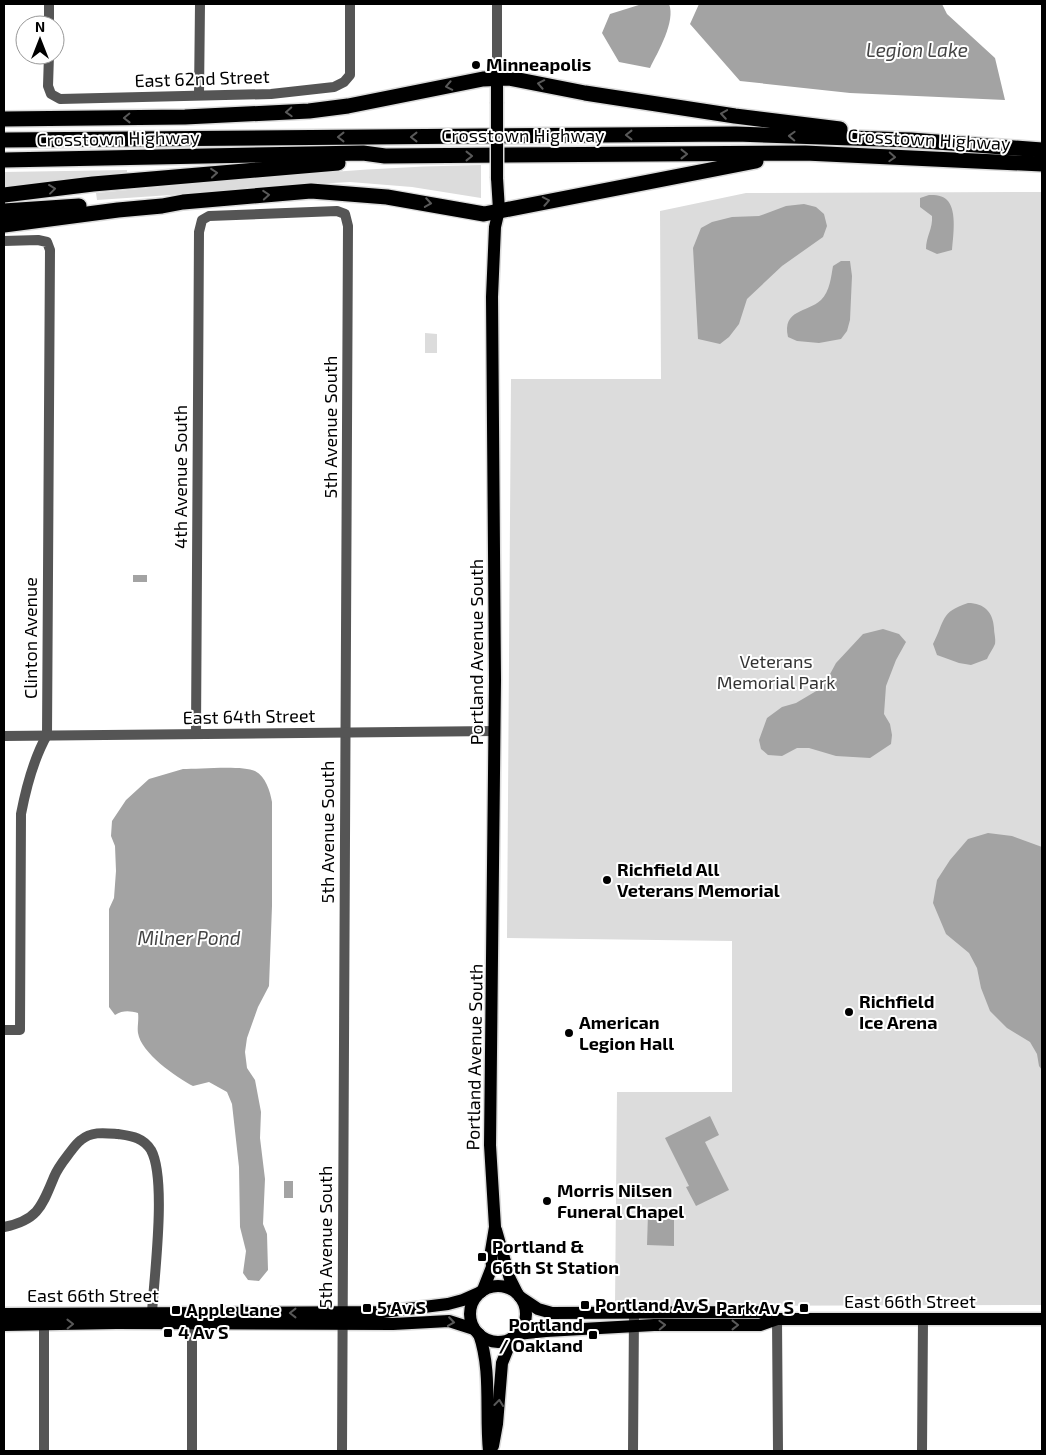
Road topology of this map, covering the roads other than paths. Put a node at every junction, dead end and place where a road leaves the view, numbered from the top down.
1 (200, 4) edge
2 (350, 4) edge
3 (497, 4) edge
4 (49, 65) edge
5 (497, 78) junction
6 (199, 95) junction
7 (4, 119) edge
8 (4, 140) edge
9 (910, 140) junction
10 (1042, 150) edge
11 (805, 153) junction
12 (385, 156) junction
13 (4, 160) edge
14 (1042, 164) edge
15 (4, 195) edge
16 (183, 202) junction
17 (498, 210) junction
18 (4, 211) edge
19 (345, 214) joint
20 (4, 225) edge
21 (4, 241) edge
22 (495, 731) junction
23 (345, 732) junction
24 (196, 734) junction
25 (47, 735) junction
26 (4, 736) edge
27 (4, 1030) edge
28 (4, 1227) edge
29 (495, 1228) junction
30 (482, 1291) junction
31 (519, 1295) junction
32 (634, 1312) junction
33 (152, 1313) junction
34 (4, 1314) edge
35 (192, 1318) junction
36 (44, 1319) junction
37 (342, 1319) junction
38 (777, 1319) junction
39 (1042, 1319) edge
40 (923, 1320) junction
41 (4, 1325) edge
42 (634, 1326) junction
43 (476, 1332) junction
44 (515, 1336) junction
45 (44, 1451) edge
46 (192, 1451) edge
47 (342, 1451) edge
48 (490, 1451) edge
49 (633, 1451) edge
50 (778, 1451) edge
51 (922, 1451) edge

1 - 6 street
2 - 6 street, East 62nd Street
3 - 5 street
4 - 6 street, East 62nd Street
5 -> 7 highway
9 -> 5 highway
5 - 17 main road, Portland Avenue South, bridge
9 -> 8 highway, Crosstown Highway
9 - 10 highway, Crosstown Highway
12 -> 11 highway, Crosstown Highway
11 -> 14 highway, Crosstown Highway
17 -> 11 highway
12 - 13 highway, Crosstown Highway
15 -> 12 highway
16 -> 17 highway
16 - 18 highway
16 - 20 highway
17 - 22 main road, Portland Avenue South
19 - 23 street, 5th Avenue South
19 - 24 street, 4th Avenue South
21 - 25 street, Clinton Avenue
22 - 23 street, East 64th Street
22 - 29 main road, Portland Avenue South
23 - 24 street, East 64th Street
23 - 37 street, 5th Avenue South
24 - 25 street, East 64th Street
25 - 26 street, East 64th Street
25 - 27 street, Clinton Avenue
28 - 33 street
29 - 30 main road, Portland Avenue South
29 - 31 main road, Portland Avenue South
30 - 31 main road
30 - 37 main road, East 66th Street
30 - 43 main road
31 - 32 main road, East 66th Street
31 - 44 main road
32 - 38 main road, East 66th Street
32 - 42 street
33 - 35 main road, East 66th Street
33 - 36 main road, East 66th Street
34 - 36 main road, East 66th Street
36 -> 35 main road, East 66th Street
35 - 37 main road, East 66th Street
35 - 46 street
36 - 41 main road, East 66th Street
36 - 45 street
37 -> 43 main road, East 66th Street
37 - 47 street, 5th Avenue South
38 - 40 main road, East 66th Street
42 -> 38 main road, East 66th Street
38 - 50 street
39 - 40 main road, East 66th Street
40 - 51 street
42 - 44 main road, East 66th Street
42 - 49 street
43 - 44 main road
43 - 48 main road
48 -> 44 main road

